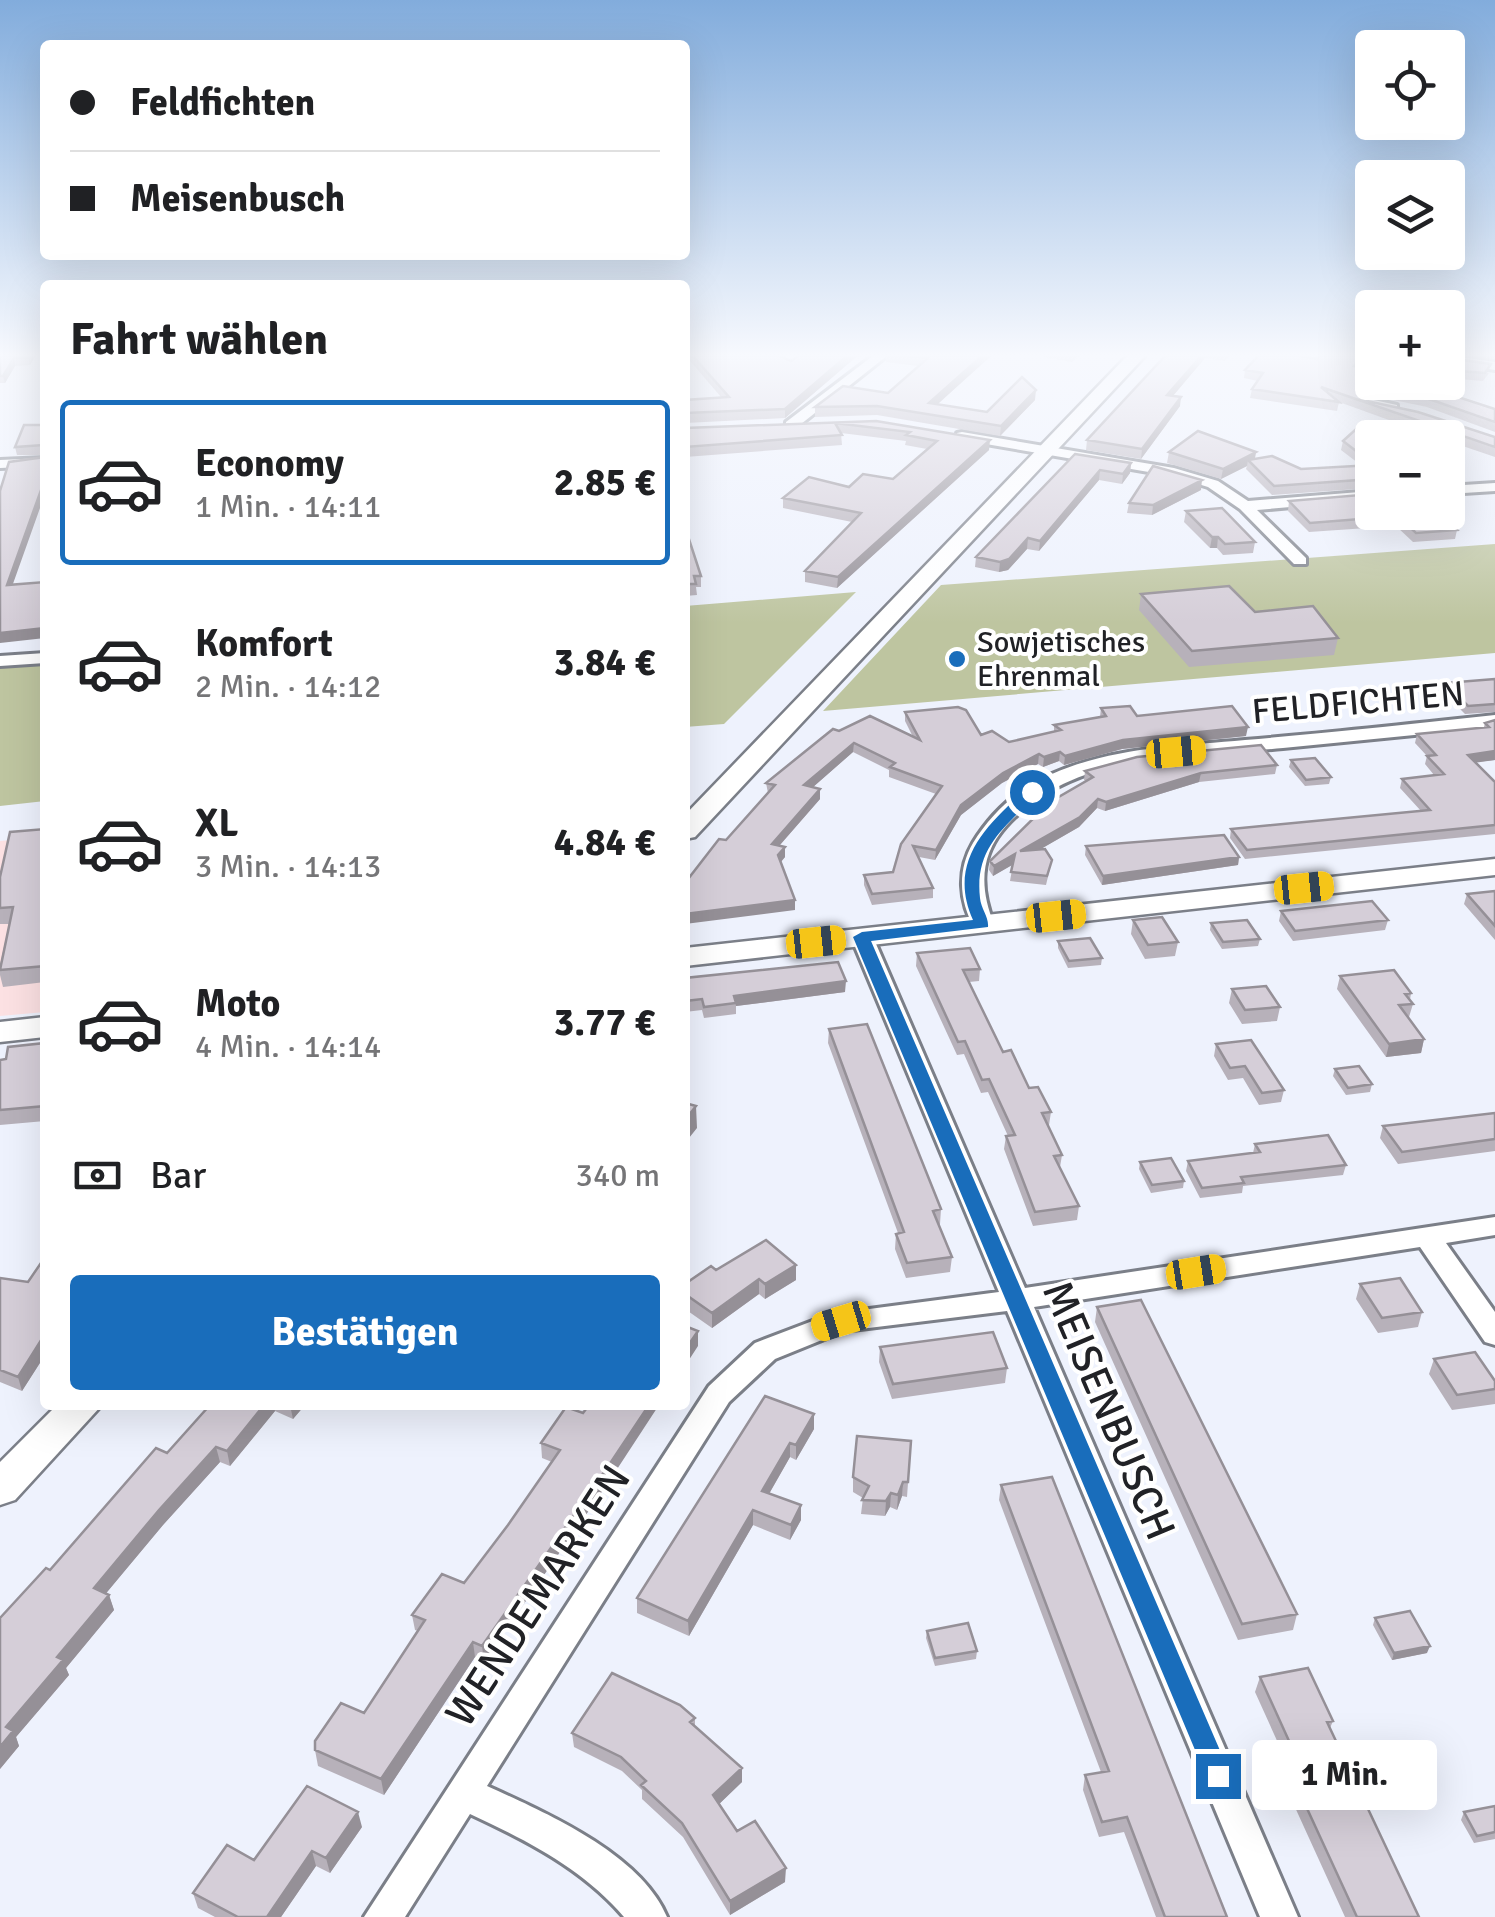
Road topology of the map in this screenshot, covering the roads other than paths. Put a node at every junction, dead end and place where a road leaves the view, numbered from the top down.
1 (1016, 444) edge
2 (1048, 444) edge
3 (1044, 449) junction
4 (40, 462) edge
5 (0, 464) edge
6 (1495, 487) edge
7 (1465, 489) edge
8 (1355, 497) edge
9 (1245, 506) junction
10 (1300, 560) dead end
11 (40, 658) edge
12 (0, 661) edge
13 (1495, 722) edge
14 (690, 825) edge
15 (1495, 867) edge
16 (982, 924) junction
17 (862, 937) junction
18 (690, 955) edge
19 (40, 1028) edge
20 (0, 1032) edge
21 (1495, 1226) edge
22 (1428, 1236) junction
23 (1014, 1300) junction
24 (1495, 1334) edge
25 (77, 1410) edge
26 (0, 1488) edge
27 (464, 1793) junction
28 (384, 1917) edge
29 (648, 1917) edge
30 (1279, 1917) edge

1 - 3 street
2 - 3 street
3 - 9 street
3 - 14 street
4 - 5 street
6 - 7 street
8 - 9 street
9 - 10 street
11 - 12 street
13 - 16 street, FELDFICHTEN
15 - 16 street
16 - 17 street
17 - 18 street
17 - 23 street, MEISENBUSCH
19 - 20 street
21 - 22 street, WENDEMARKEN
22 - 23 street, WENDEMARKEN
22 - 24 street
23 - 27 street, WENDEMARKEN
23 - 30 street, MEISENBUSCH
25 - 26 street
27 - 28 street, WENDEMARKEN
27 - 29 street

